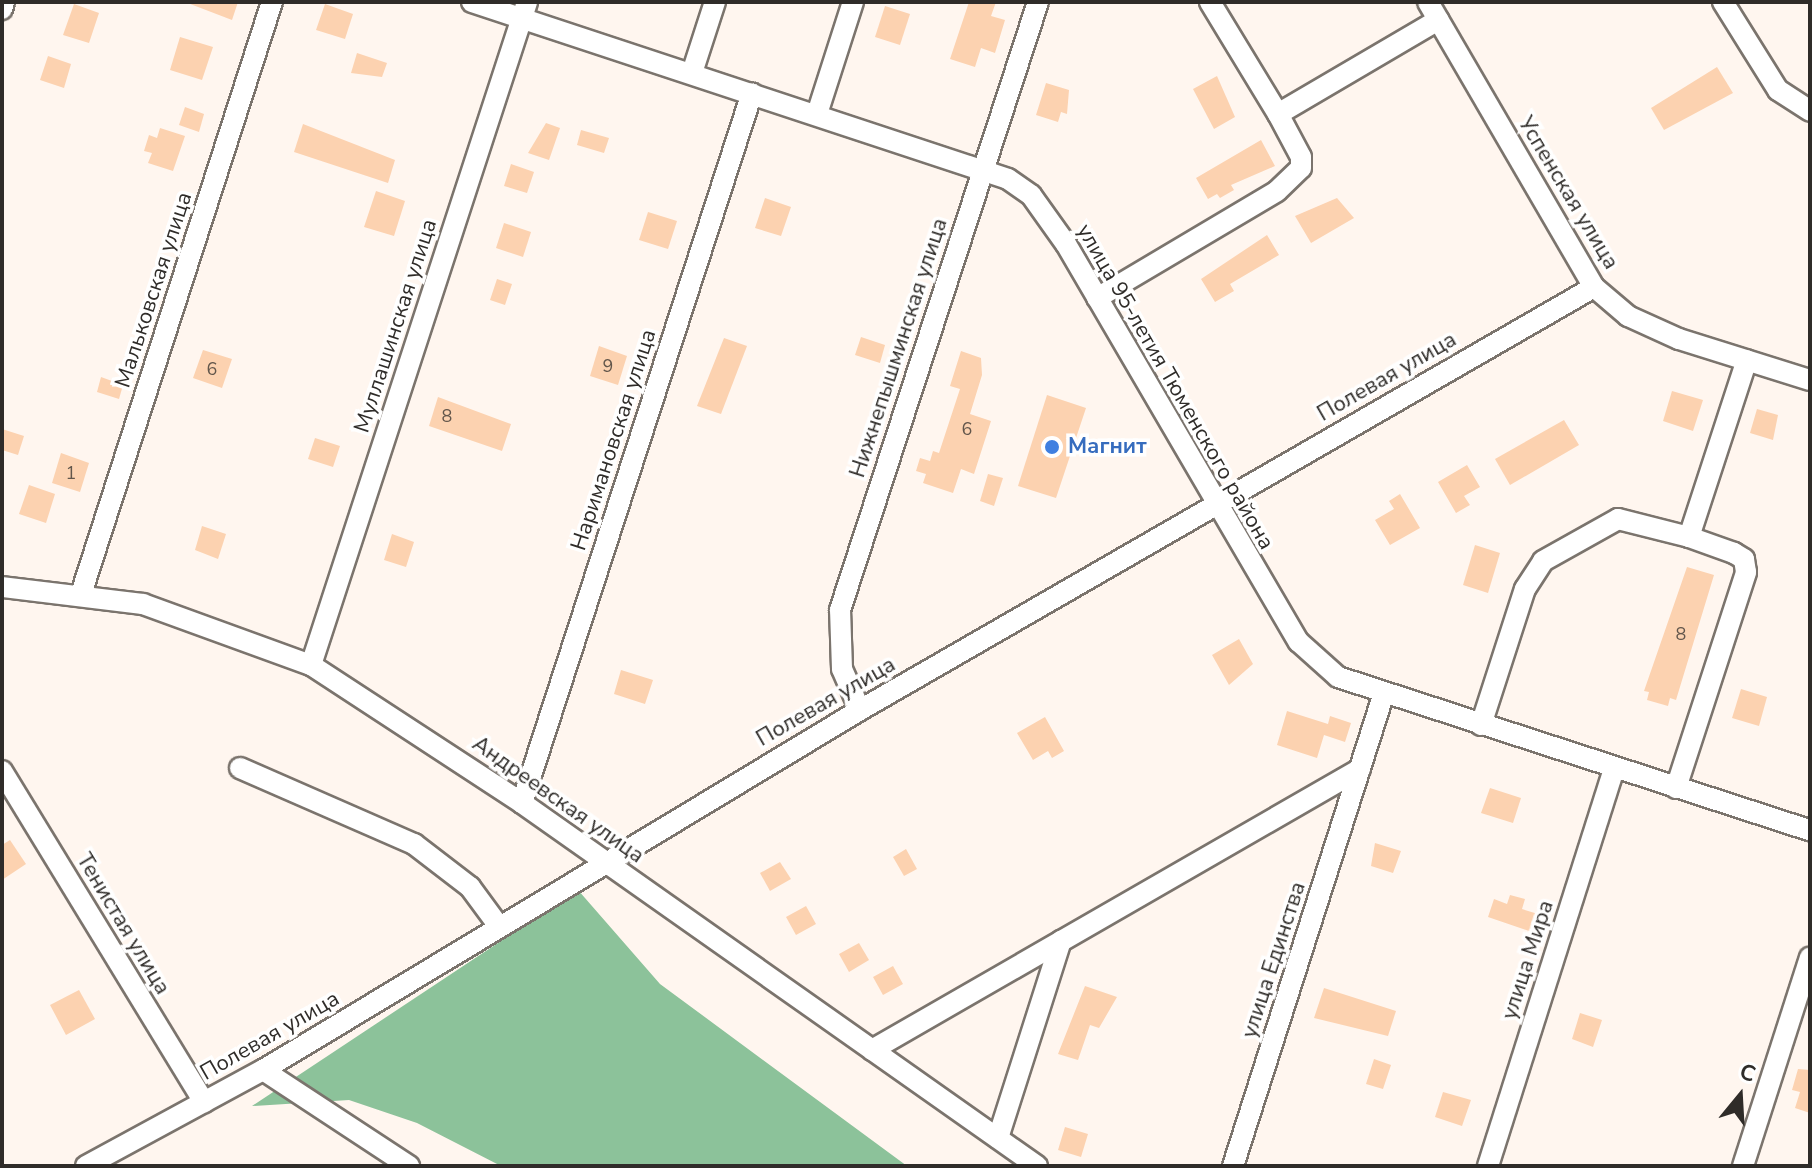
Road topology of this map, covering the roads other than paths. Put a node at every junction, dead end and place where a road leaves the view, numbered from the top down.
1 (4, 2) edge
2 (272, 2) edge
3 (472, 2) edge
4 (715, 2) edge
5 (853, 2) edge
6 (1038, 2) edge
7 (1210, 2) edge
8 (1723, 2) edge
9 (2, 9) edge
10 (524, 10) edge
11 (1433, 11) edge
12 (692, 73) junction
13 (752, 93) junction
14 (1810, 111) edge
15 (817, 114) junction
16 (1278, 114) junction
17 (982, 168) junction
18 (1594, 287) junction
19 (1097, 298) junction
20 (1747, 360) junction
21 (1810, 380) edge
22 (1215, 503) junction
23 (1689, 537) junction
24 (2, 587) edge
25 (81, 594) junction
26 (311, 665) junction
27 (1384, 694) junction
28 (860, 710) junction
29 (1481, 725) junction
30 (240, 768) dead end
31 (1614, 768) junction
32 (1360, 769) junction
33 (2, 771) edge
34 (1676, 788) junction
35 (522, 803) junction
36 (1810, 830) edge
37 (603, 861) junction
38 (498, 925) junction
39 (1061, 941) junction
40 (1810, 957) edge
41 (872, 1050) junction
42 (263, 1070) junction
43 (204, 1102) junction
44 (998, 1138) junction
45 (86, 1166) edge
46 (409, 1166) edge
47 (1037, 1166) edge
48 (1233, 1166) edge
49 (1488, 1166) edge
50 (1743, 1166) edge

1 - 9 street
2 - 25 street, Мальковская улица
3 - 10 street, улица 95-летия Тюменского района
4 - 12 street
5 - 15 street
6 - 17 street, Нижнепышминская улица
7 - 16 street
8 - 14 street
10 - 12 street, улица 95-летия Тюменского района
10 - 26 street, Муллашинская улица
11 - 16 street
11 - 18 street, Успенская улица
12 - 13 street, улица 95-летия Тюменского района
13 - 15 street, улица 95-летия Тюменского района
13 - 35 street, Наримановская улица
15 - 17 street, улица 95-летия Тюменского района
16 - 19 street
17 - 19 street, улица 95-летия Тюменского района
17 - 28 street, Нижнепышминская улица
18 - 20 street, Успенская улица
18 - 22 street, Полевая улица
19 - 22 street, улица 95-летия Тюменского района
20 - 21 street, Успенская улица
20 - 23 street
22 - 27 street, улица 95-летия Тюменского района
22 - 28 street, Полевая улица
23 - 29 street
23 - 34 street
24 - 25 street, Андреевская улица
25 - 26 street, Андреевская улица
26 - 35 street, Андреевская улица
27 - 29 street, улица 95-летия Тюменского района
27 - 32 street, улица Единства
28 - 37 street, Полевая улица
29 - 31 street, улица 95-летия Тюменского района
30 - 38 street
31 - 34 street, улица 95-летия Тюменского района
31 - 49 street, улица Мира
32 - 39 street
32 - 48 street, улица Единства
33 - 43 street, Тенистая улица
34 - 36 street, улица 95-летия Тюменского района
35 - 37 street, Андреевская улица
37 - 38 street, Полевая улица
37 - 41 street, Андреевская улица
38 - 42 street, Полевая улица
39 - 41 street
39 - 44 street
40 - 50 street
41 - 44 street, Андреевская улица
42 - 43 street, Полевая улица
42 - 46 street
43 - 45 street, Полевая улица
44 - 47 street, Андреевская улица

